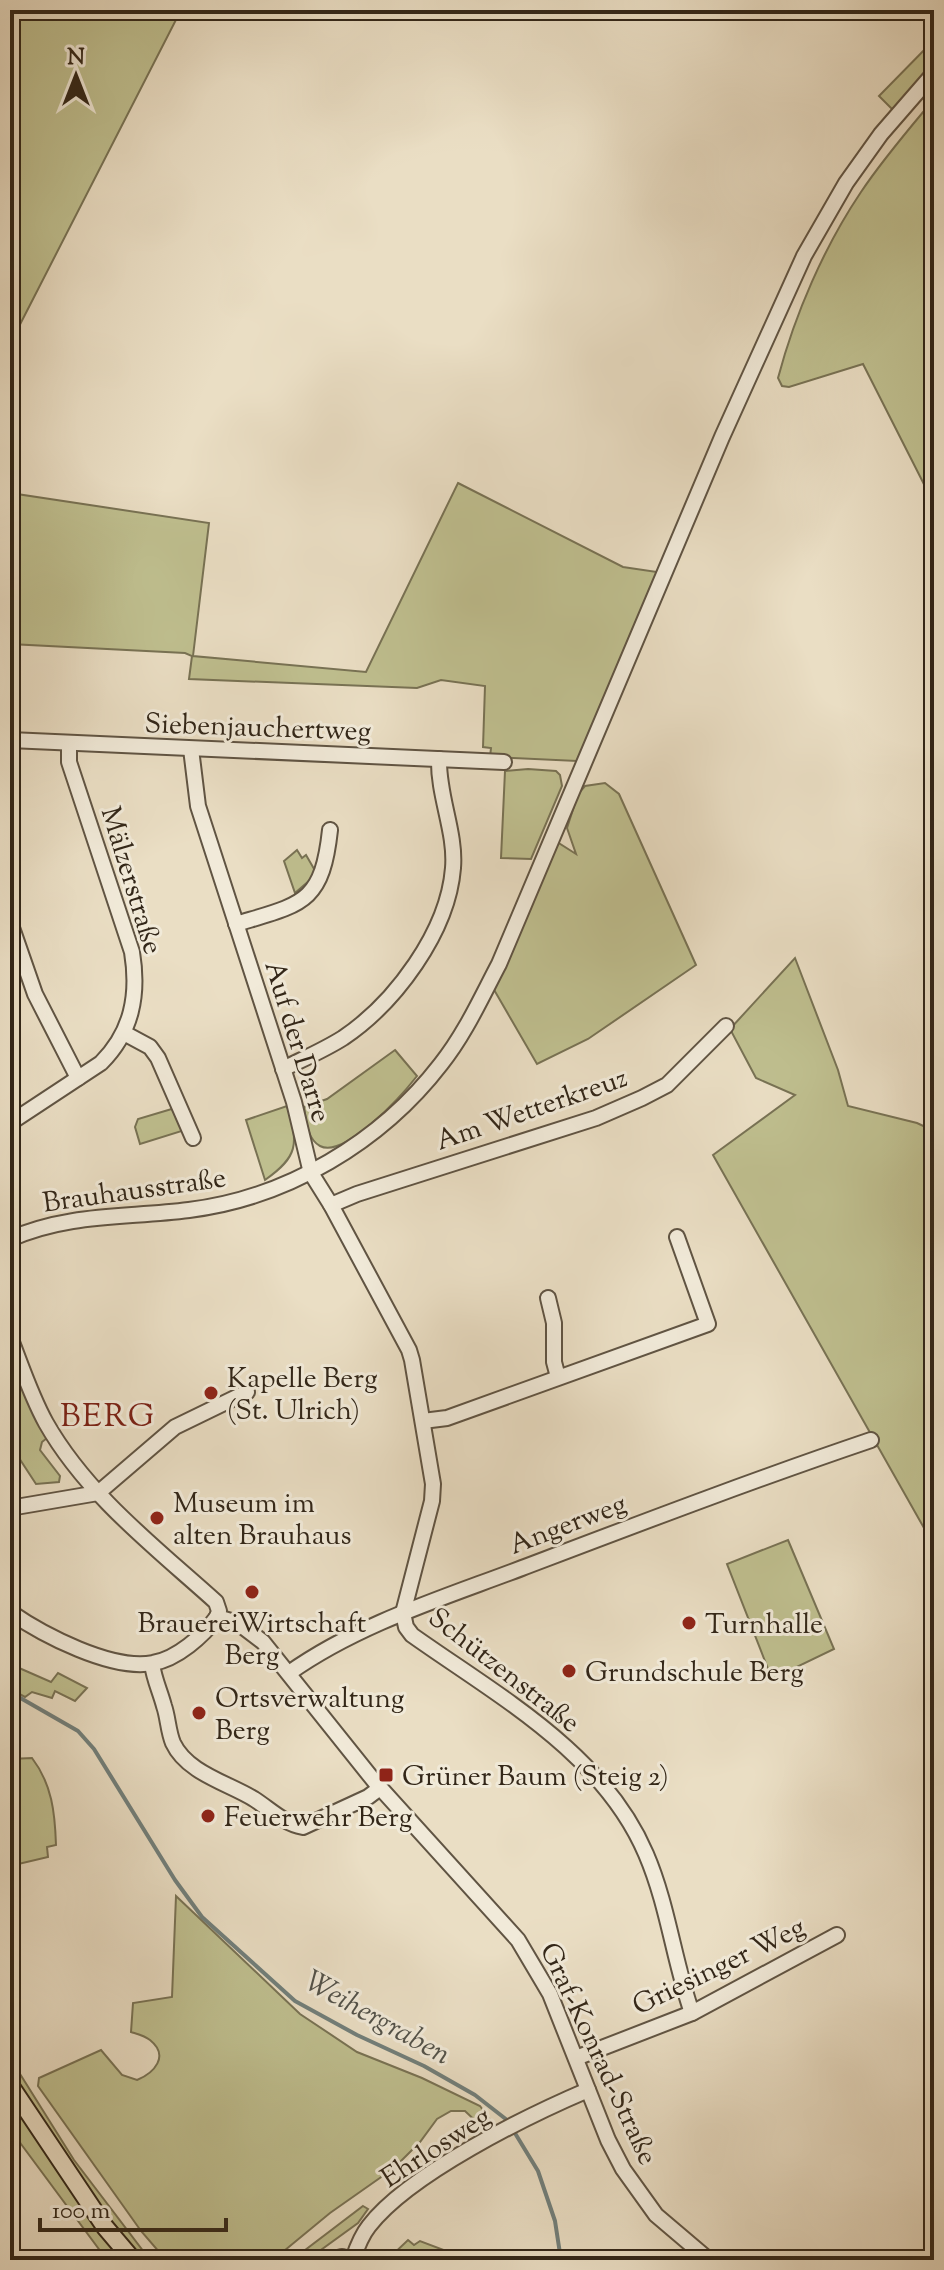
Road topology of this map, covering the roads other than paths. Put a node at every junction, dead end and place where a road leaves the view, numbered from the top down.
1 (934, 73) edge
2 (10, 740) edge
3 (69, 743) junction
4 (191, 749) junction
5 (439, 759) junction
6 (504, 762) dead end
7 (330, 830) dead end
8 (10, 922) edge
9 (236, 924) junction
10 (726, 1026) dead end
11 (124, 1033) junction
12 (283, 1069) junction
13 (78, 1078) junction
14 (10, 1123) edge
15 (193, 1138) dead end
16 (311, 1173) junction
17 (331, 1205) junction
18 (677, 1237) dead end
19 (10, 1239) edge
20 (548, 1298) dead end
21 (10, 1337) edge
22 (558, 1377) junction
23 (247, 1392) dead end
24 (423, 1421) junction
25 (871, 1440) dead end
26 (98, 1493) junction
27 (10, 1508) edge
28 (10, 1612) edge
29 (403, 1613) junction
30 (217, 1617) junction
31 (152, 1664) junction
32 (289, 1673) junction
33 (380, 1788) junction
34 (837, 1935) dead end
35 (692, 2013) junction
36 (576, 2058) junction
37 (10, 2085) edge
38 (588, 2090) junction
39 (133, 2260) edge
40 (330, 2260) edge
41 (354, 2260) edge
42 (709, 2260) edge

1 - 16 street, Brauhausstraße
2 - 3 street, Siebenjauchertweg
3 - 4 street, Siebenjauchertweg
3 - 11 street, Mälzerstraße
4 - 5 street, Siebenjauchertweg
4 - 9 street, Auf der Darre
5 - 6 street, Siebenjauchertweg
5 - 12 street
7 - 9 street
8 - 13 street
9 - 12 street, Auf der Darre
10 - 17 street, Am Wetterkreuz
11 - 13 street, Mälzerstraße
11 - 15 street
12 - 16 street, Auf der Darre
13 - 14 street, Mälzerstraße
16 - 17 street, Schützenstraße
16 - 19 street, Brauhausstraße
17 - 24 street, Schützenstraße
18 - 22 street
20 - 22 street
21 - 26 street
22 - 24 street
23 - 26 street
24 - 29 street, Schützenstraße
25 - 29 street, Angerweg
26 - 27 street
26 - 30 street
28 - 31 street
29 - 32 street, Angerweg
29 - 35 street, Schützenstraße
30 - 31 street
30 - 32 street, Graf-Konrad-Straße
31 - 33 street
32 - 33 street, Graf-Konrad-Straße
33 - 36 street, Graf-Konrad-Straße
34 - 35 street, Griesinger Weg
35 - 36 street, Griesinger Weg
36 - 38 street, Graf-Konrad-Straße
37 - 39 main road
38 - 41 street, Ehrlosweg
38 - 42 street, Graf-Konrad-Straße
40 - 41 street, Ehrlosweg

